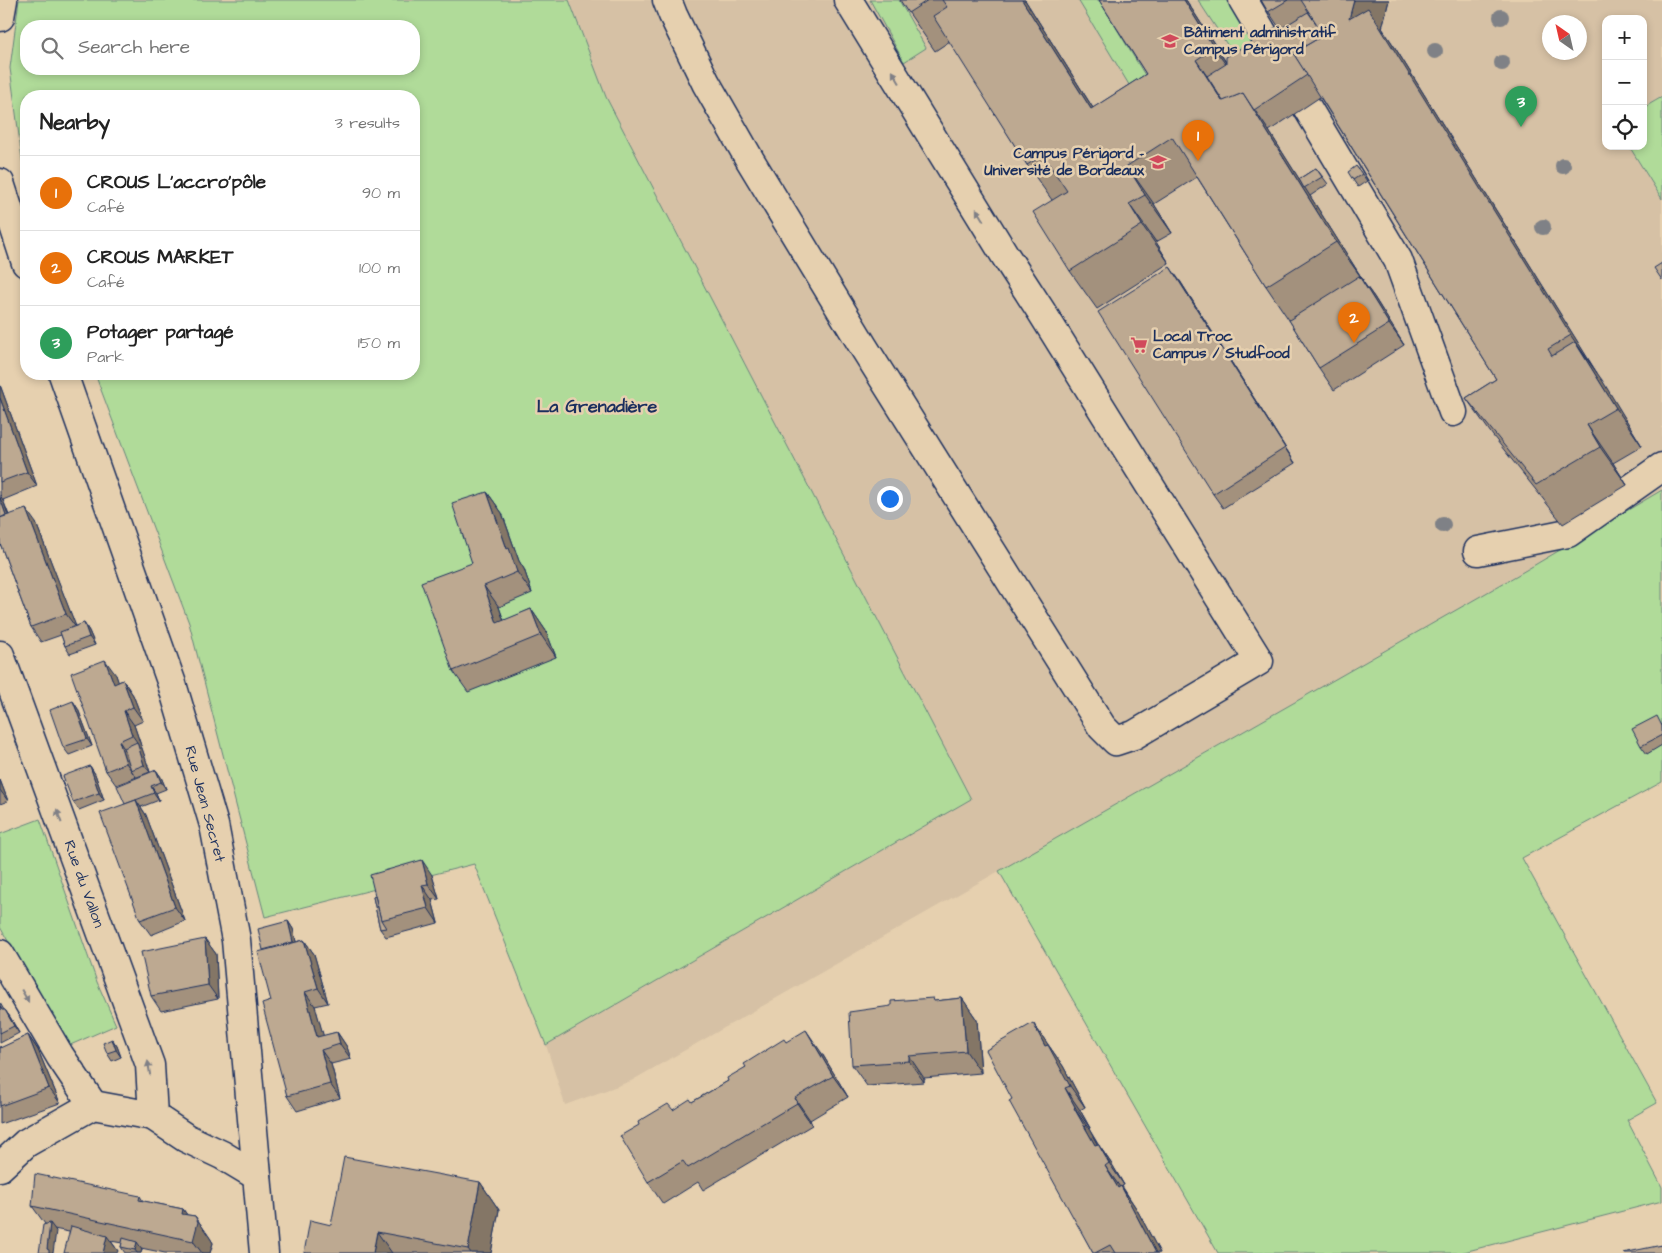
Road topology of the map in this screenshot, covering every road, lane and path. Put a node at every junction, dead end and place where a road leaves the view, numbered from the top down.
1 (3, 0) edge
2 (667, 0) edge
3 (848, 0) edge
4 (1243, 0) edge
5 (0, 18) edge
6 (0, 183) edge
7 (20, 245) edge
8 (65, 380) edge
9 (1453, 412) dead end
10 (1662, 467) edge
11 (1478, 551) dead end
12 (0, 655) edge
13 (0, 954) edge
14 (94, 1105) junction
15 (153, 1116) junction
16 (0, 1167) edge
17 (257, 1176) junction
18 (264, 1253) edge

1 - 5 street
2 -> 3 street
4 - 9 street
6 - 7 street
8 - 17 street, Rue Jean Secret
10 - 11 street
15 -> 12 street, Rue du Vallon
13 -> 14 street
14 - 15 street
14 - 16 street
15 - 17 street
17 - 18 street, Rue Jean Secret

